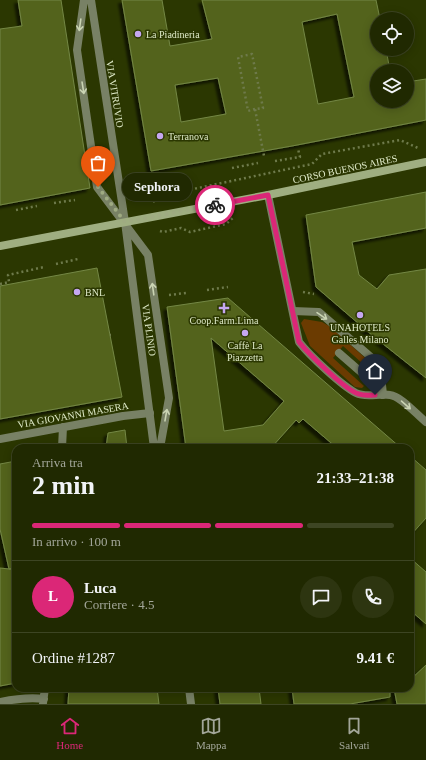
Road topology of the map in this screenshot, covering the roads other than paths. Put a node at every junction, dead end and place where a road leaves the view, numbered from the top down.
1 (84, 0) edge
2 (91, 0) edge
3 (426, 162) edge
4 (268, 195) junction
5 (127, 225) junction
6 (0, 246) edge
7 (293, 310) junction
8 (339, 353) dead end
9 (382, 379) junction
10 (384, 395) junction
11 (150, 413) junction
12 (426, 422) edge
13 (63, 426) junction
14 (0, 439) edge
15 (62, 444) edge
16 (154, 444) edge
17 (158, 444) edge
18 (160, 444) edge
19 (190, 692) edge
20 (0, 702) edge
21 (44, 702) edge
22 (191, 704) edge

1 -> 5 street
2 - 5 street, VIA VITRUVIO
3 - 4 main road, CORSO BUENOS AIRES
4 - 5 main road, CORSO BUENOS AIRES
4 - 7 street
5 - 6 main road
5 - 11 street, VIA PLINIO
5 - 17 street, VIA PLINIO
18 -> 5 street, VIA PLINIO
7 -> 9 street
7 - 10 street
8 - 9 street
9 - 10 street
10 -> 12 street
11 - 13 street, VIA GIOVANNI MASERA
11 - 16 street, VIA PLINIO
13 - 14 street, VIA GIOVANNI MASERA
13 - 15 street
19 - 22 street
20 - 21 street

